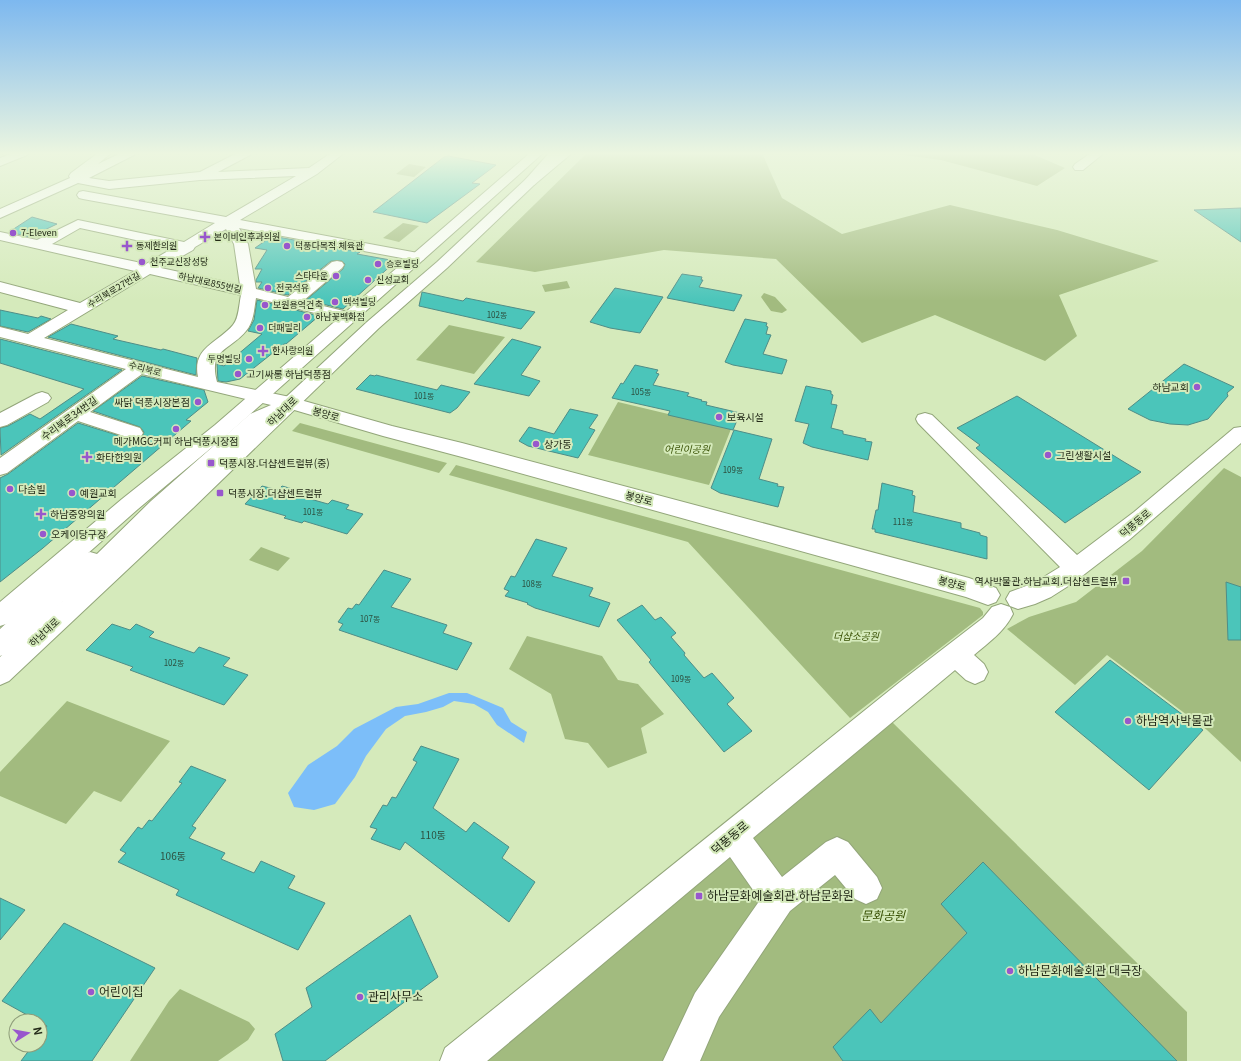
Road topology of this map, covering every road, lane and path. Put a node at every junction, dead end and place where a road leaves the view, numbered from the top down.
1 (25, 203) edge
2 (124, 203) edge
3 (150, 203) edge
4 (262, 203) edge
5 (480, 203) edge
6 (508, 203) edge
7 (53, 204) dead end
8 (143, 206) junction
9 (0, 214) edge
10 (28, 215) dead end
11 (229, 223) junction
12 (15, 225) dead end
13 (0, 235) edge
14 (39, 245) junction
15 (188, 247) junction
16 (418, 257) junction
17 (337, 265) dead end
18 (150, 270) junction
19 (0, 287) edge
20 (249, 292) junction
21 (292, 302) junction
22 (83, 309) junction
23 (350, 317) junction
24 (0, 332) edge
25 (31, 339) junction
26 (139, 368) junction
27 (206, 385) junction
28 (260, 397) junction
29 (42, 398) dead end
30 (290, 403) junction
31 (75, 414) junction
32 (925, 419) dead end
33 (0, 421) edge
34 (222, 429) junction
35 (133, 433) dead end
36 (1241, 433) edge
37 (2, 464) edge
38 (1076, 568) junction
39 (1002, 603) junction
40 (0, 616) edge
41 (0, 645) edge
42 (0, 673) edge
43 (733, 836) junction
44 (866, 888) dead end
45 (779, 900) junction
46 (458, 1061) edge
47 (681, 1061) edge

1 - 9 street
2 - 8 street
3 - 8 street
4 - 11 street, 수리북로27번길
5 - 16 street
6 - 30 street, 하남대로
7 - 10 street
8 - 11 street
11 - 15 street, 수리북로27번길
11 - 16 street
11 - 20 street
12 - 13 street, 하남대로855번길
13 - 14 street, 하남대로855번길
14 - 15 street
14 - 18 street, 하남대로855번길
15 - 18 street, 수리북로27번길
16 - 23 street
17 - 21 street
18 - 20 street, 하남대로855번길
18 - 22 street, 수리북로27번길
19 - 22 street, 수리북로27번길
20 - 21 street, 하남대로855번길
20 - 27 street
21 - 23 street, 하남대로855번길
22 - 25 street, 수리북로27번길
23 - 28 street
24 - 25 street, 수리북로
25 - 26 street, 수리북로
26 - 27 street, 수리북로
26 - 31 street, 수리북로34번길
27 - 28 street, 수리북로
28 - 30 street, 수리북로
28 - 34 street
29 - 33 street
30 - 39 street, 봉양로
30 - 42 street, 하남대로
31 - 35 street
31 - 37 street, 수리북로34번길
32 - 38 street
34 - 40 street
34 - 41 street
36 - 38 street, 덕풍동로
38 - 39 street, 덕풍동로
39 - 43 street, 덕풍동로
43 - 45 street
43 - 46 street, 덕풍동로
44 - 45 street
45 - 47 street

